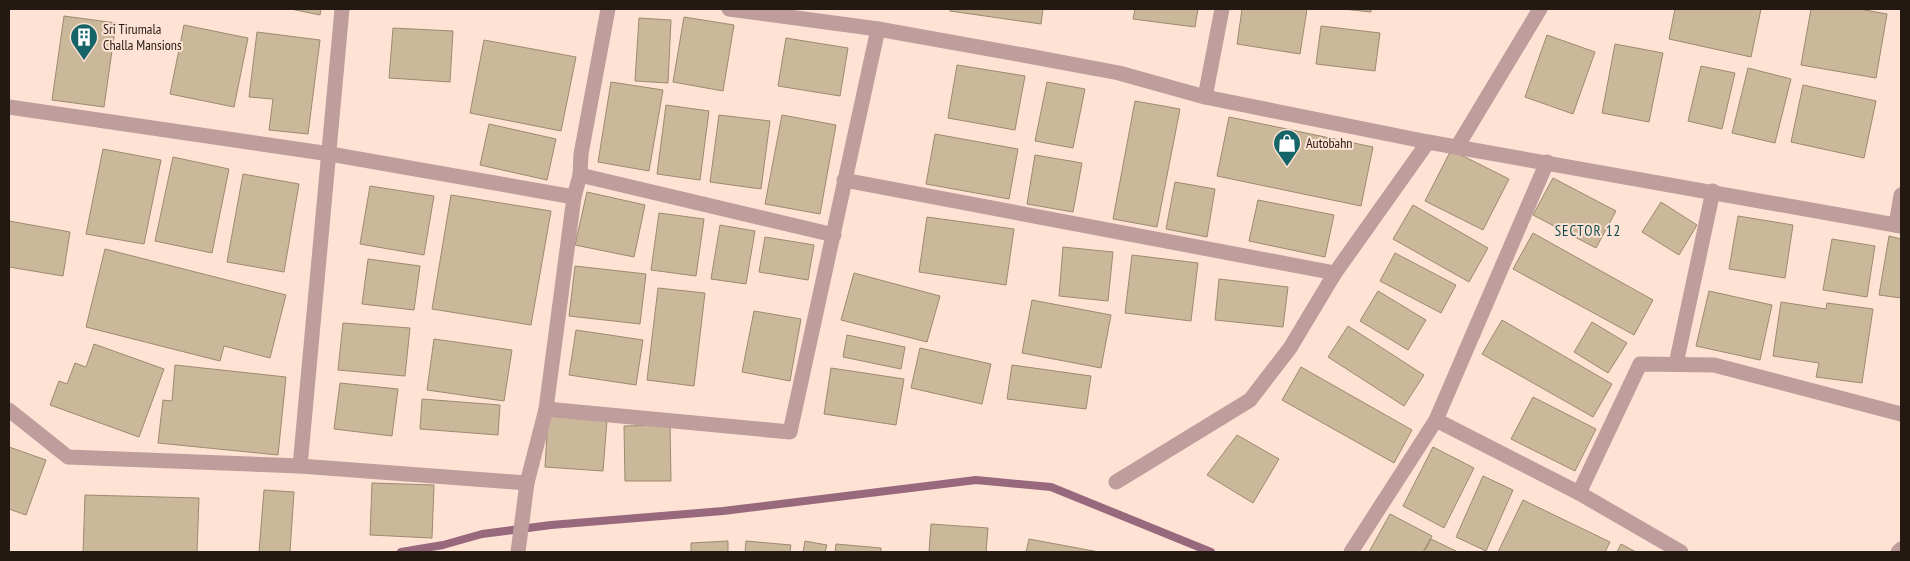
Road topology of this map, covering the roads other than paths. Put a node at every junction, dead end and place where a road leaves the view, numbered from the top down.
1 (342, 9) edge
2 (608, 9) edge
3 (729, 9) edge
4 (1222, 9) edge
5 (1540, 9) edge
6 (878, 29) junction
7 (1205, 96) junction
8 (9, 107) edge
9 (1428, 142) junction
10 (1457, 147) junction
11 (330, 154) junction
12 (1547, 162) junction
13 (580, 175) junction
14 (844, 180) junction
15 (1713, 191) junction
16 (1901, 195) edge
17 (574, 198) junction
18 (1899, 226) edge
19 (834, 235) junction
20 (1335, 273) junction
21 (1676, 364) junction
22 (546, 409) junction
23 (9, 410) edge
24 (1901, 414) edge
25 (1436, 420) junction
26 (300, 466) junction
27 (1116, 482) dead end
28 (527, 483) junction
29 (1579, 493) junction
30 (1901, 549) edge
31 (518, 552) edge
32 (1351, 552) edge
33 (1681, 552) edge
34 (1898, 552) edge

1 - 11 street
2 - 13 street
3 - 6 street
4 - 7 street
5 - 10 street
6 - 7 street
6 - 14 street
7 - 9 street
8 - 11 street
9 - 10 street
9 - 20 street
10 - 12 street
11 - 17 street
11 - 26 street
12 - 15 street
12 - 25 street
13 - 17 street
13 - 19 street
14 - 19 street
14 - 20 street
15 - 18 street
15 - 21 street
16 - 18 street
17 - 22 street
19 - 22 street
20 - 27 street
21 - 24 street
21 - 29 street
22 - 28 street
23 - 26 street
25 - 29 street
25 - 32 street
26 - 28 street
28 - 31 street
29 - 33 street
30 - 34 street

